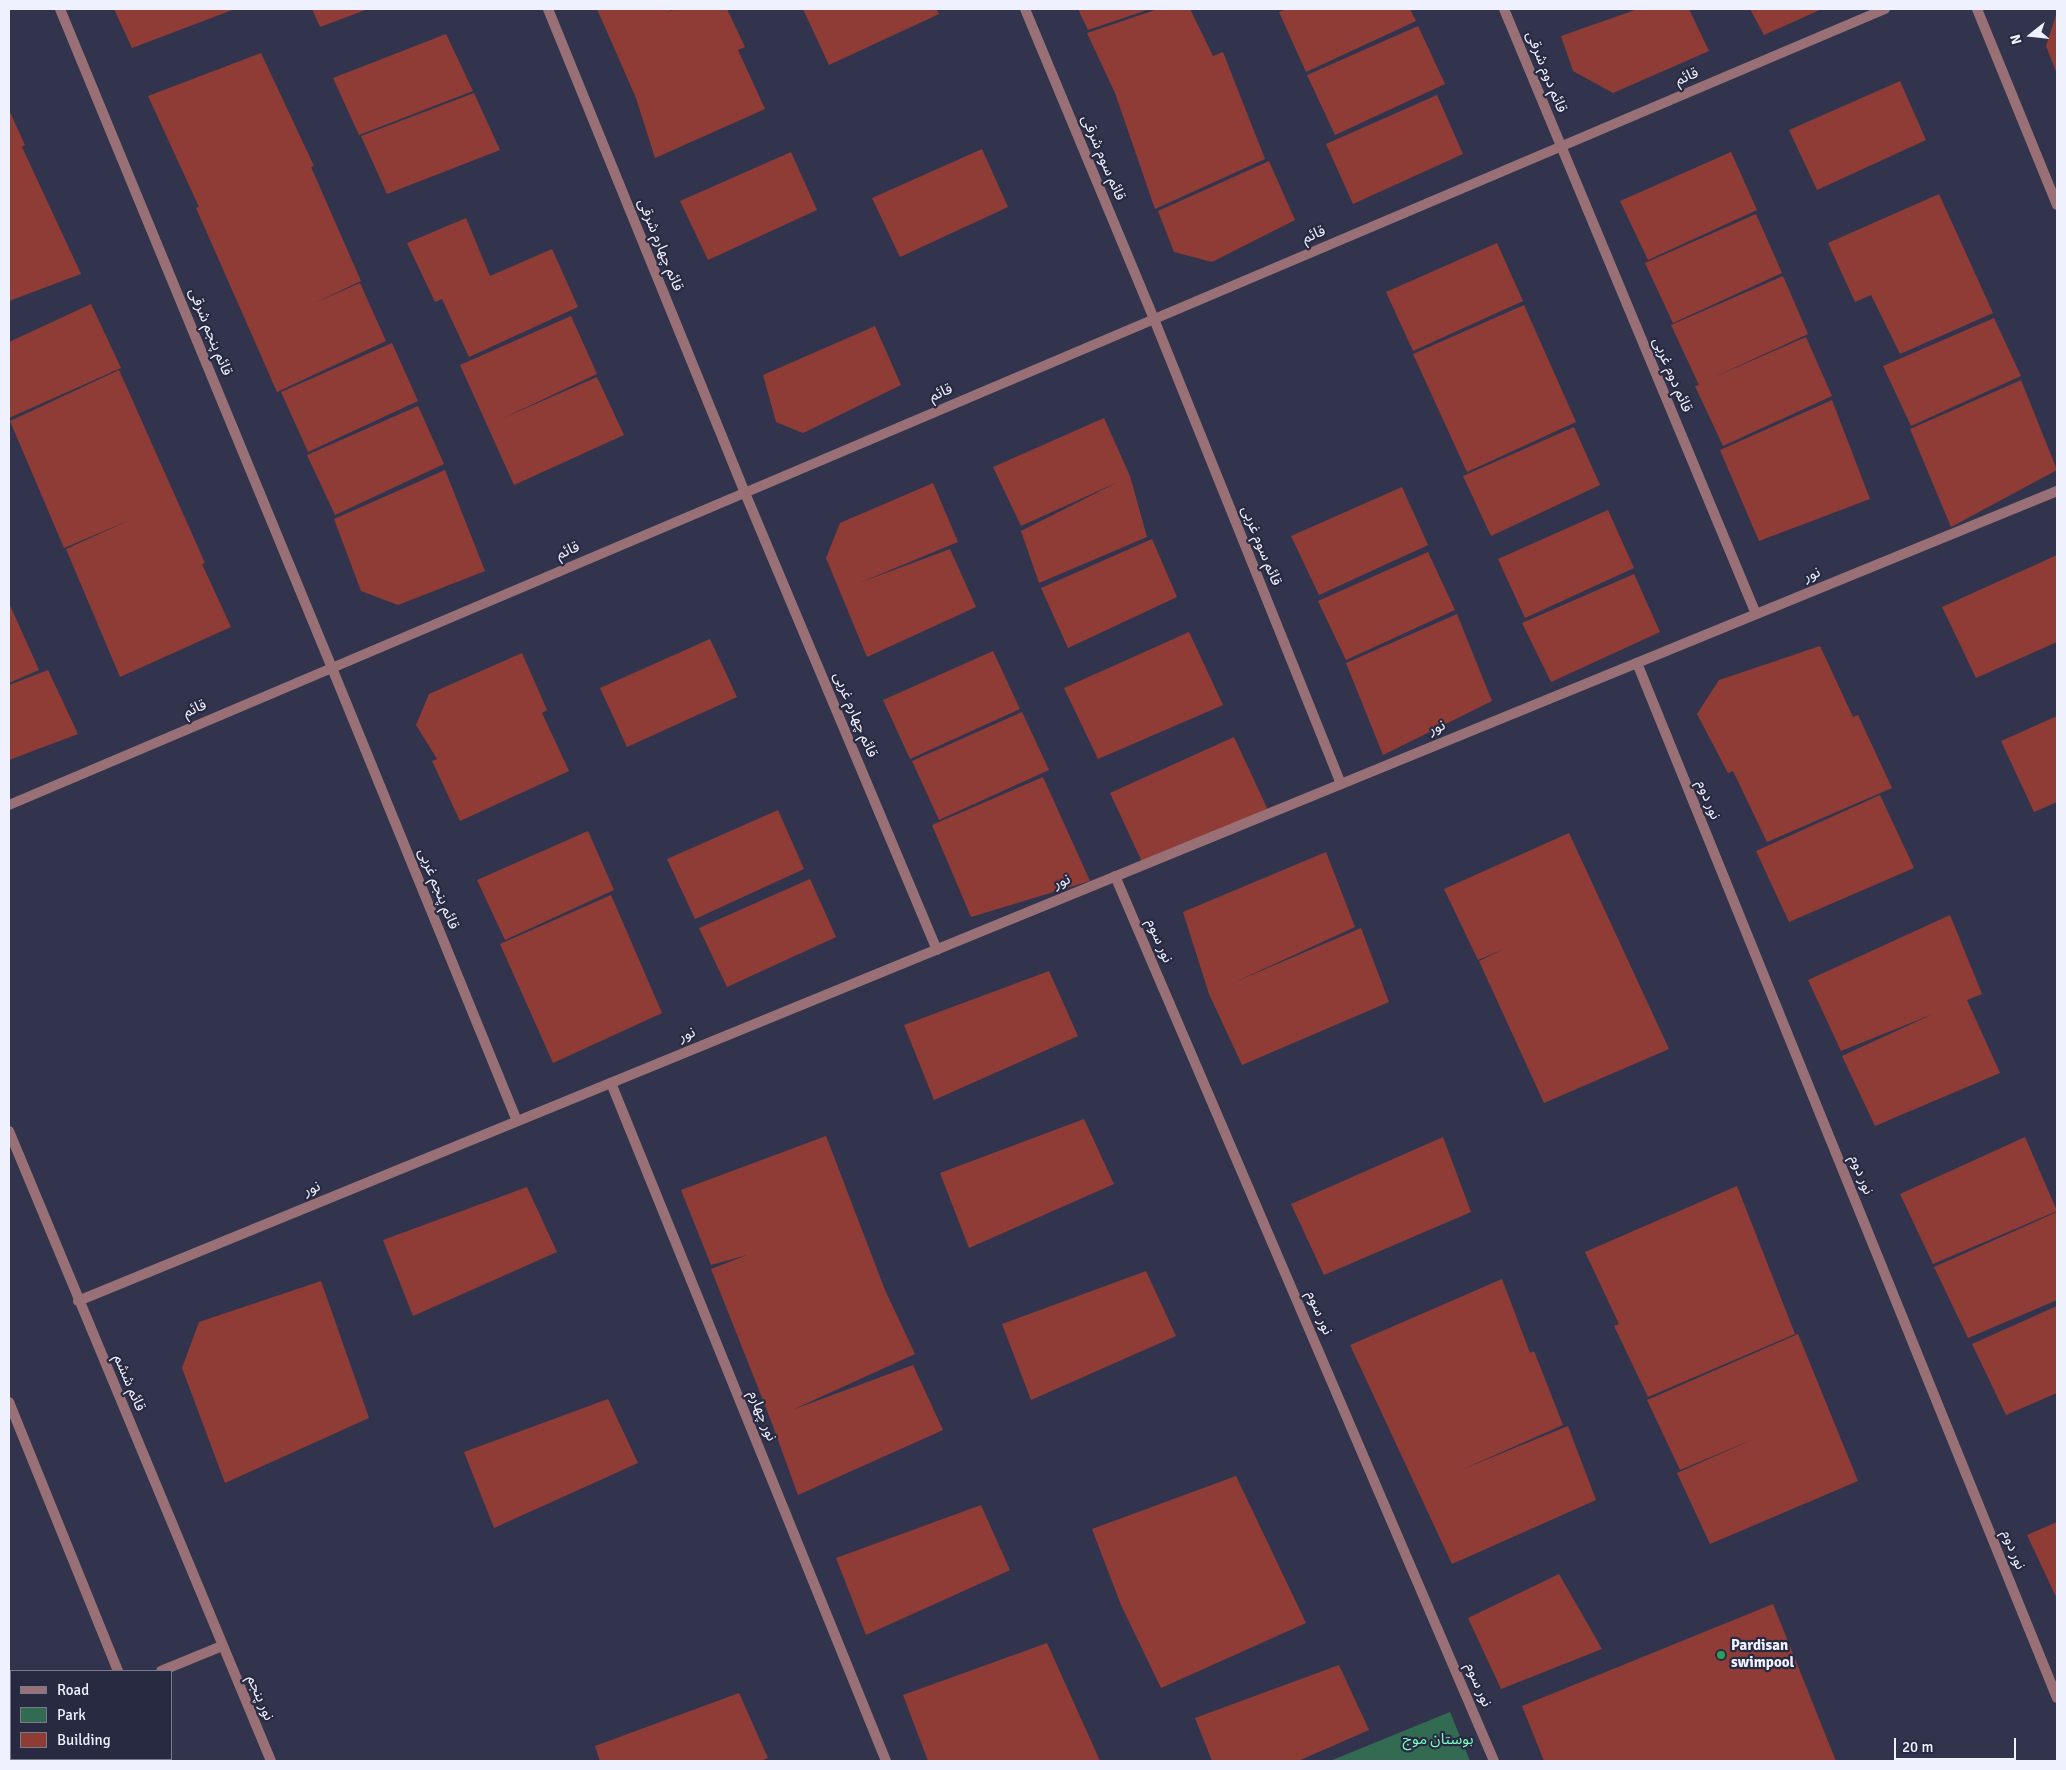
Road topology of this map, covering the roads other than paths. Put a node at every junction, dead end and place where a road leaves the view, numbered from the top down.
1 (60, 9) edge
2 (548, 9) edge
3 (1025, 9) edge
4 (1504, 9) edge
5 (1885, 9) edge
6 (1977, 9) edge
7 (1560, 147) junction
8 (2057, 205) edge
9 (1154, 319) junction
10 (2057, 491) edge
11 (746, 493) junction
12 (1756, 614) junction
13 (1636, 663) junction
14 (332, 668) junction
15 (1341, 784) junction
16 (9, 805) edge
17 (1115, 876) junction
18 (937, 950) junction
19 (611, 1083) junction
20 (517, 1121) junction
21 (9, 1131) edge
22 (78, 1301) junction
23 (9, 1402) edge
24 (222, 1646) junction
25 (118, 1670) edge
26 (163, 1670) edge
27 (2057, 1698) edge
28 (271, 1761) edge
29 (886, 1761) edge
30 (1494, 1761) edge

1 - 14 street, قائم پنجم شرقی
2 - 11 street, قائم چهارم شرقی
3 - 9 street, قائم سوم شرقی
4 - 7 street, قائم دوم شرقی
5 - 7 street, قائم
6 - 8 street
7 - 9 street, قائم
7 - 12 street, قائم دوم غربی
9 - 11 street, قائم
9 - 15 street, قائم سوم غربی
10 - 12 street, نور
11 - 14 street, قائم
11 - 18 street, قائم چهارم غربی
12 - 13 street, نور
13 - 15 street, نور
13 - 27 street, نور دوم
14 - 16 street, قائم
14 - 20 street, قائم پنجم غربی
15 - 17 street, نور
17 - 18 street, نور
17 - 30 street, نور سوم
18 - 19 street, نور
19 - 20 street, نور
19 - 29 street, نور چهارم
20 - 22 street, نور
21 - 22 street, قائم ششم
22 - 24 street, قائم ششم
23 - 25 street
24 - 26 street
24 - 28 street, نور پنجم

